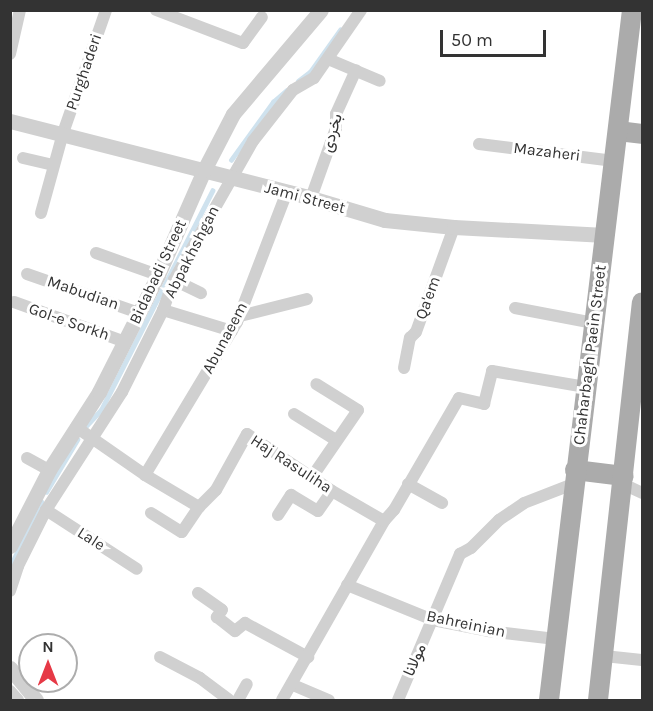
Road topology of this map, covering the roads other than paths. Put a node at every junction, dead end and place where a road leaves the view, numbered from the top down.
1 (20, 10) edge
2 (106, 10) edge
3 (156, 10) edge
4 (321, 10) edge
5 (361, 10) edge
6 (632, 10) edge
7 (262, 17) dead end
8 (10, 54) edge
9 (328, 58) junction
10 (356, 70) junction
11 (380, 81) dead end
12 (10, 121) edge
13 (618, 131) junction
14 (63, 133) junction
15 (642, 134) edge
16 (479, 144) dead end
17 (23, 158) dead end
18 (614, 160) junction
19 (53, 165) junction
20 (204, 170) junction
21 (231, 179) junction
22 (287, 192) junction
23 (311, 198) junction
24 (41, 213) dead end
25 (454, 227) junction
26 (605, 235) junction
27 (96, 253) dead end
28 (27, 274) dead end
29 (158, 275) junction
30 (174, 280) junction
31 (201, 293) dead end
32 (307, 299) dead end
33 (14, 302) dead end
34 (642, 302) edge
35 (515, 308) dead end
36 (163, 310) junction
37 (139, 313) junction
38 (240, 316) junction
39 (594, 323) junction
40 (232, 331) junction
41 (125, 342) junction
42 (404, 368) dead end
43 (316, 384) dead end
44 (586, 387) junction
45 (294, 414) dead end
46 (76, 427) junction
47 (93, 438) junction
48 (336, 441) junction
49 (27, 459) dead end
50 (49, 470) junction
51 (145, 475) junction
52 (312, 477) junction
53 (574, 477) junction
54 (623, 480) junction
55 (408, 484) junction
56 (332, 491) junction
57 (642, 493) edge
58 (442, 503) dead end
59 (199, 507) junction
60 (46, 510) junction
61 (151, 513) dead end
62 (278, 515) dead end
63 (384, 521) junction
64 (10, 546) edge
65 (137, 569) dead end
66 (347, 585) junction
67 (10, 591) edge
68 (198, 594) dead end
69 (433, 620) junction
70 (556, 639) junction
71 (604, 656) junction
72 (160, 657) dead end
73 (308, 657) junction
74 (642, 660) edge
75 (10, 668) edge
76 (247, 684) dead end
77 (292, 685) junction
78 (10, 691) edge
79 (18, 700) edge
80 (36, 700) edge
81 (229, 700) edge
82 (238, 700) edge
83 (282, 700) edge
84 (329, 700) edge
85 (398, 700) edge
86 (549, 700) edge
87 (598, 700) edge

1 - 8 street
2 - 14 street, Purghaderi
3 - 7 street
4 - 20 street, Bidabadi Street
5 - 9 street, Abpakhshgan
6 - 13 main road, Chaharbagh Paein Street
9 - 10 street
9 - 21 street, Abpakhshgan
10 - 11 street
10 - 23 street, بخردی
12 - 14 street, Jami Street
13 - 15 main road
13 - 18 main road, Chaharbagh Paein Street
14 - 19 street, Purghaderi
14 - 20 street, Jami Street
16 - 18 street, Mazaheri
17 - 19 street
18 - 26 main road, Chaharbagh Paein Street
19 - 24 street, Purghaderi
20 - 21 street, Jami Street
20 - 29 street, Bidabadi Street
21 - 22 street, Jami Street
21 - 30 street, Abpakhshgan
22 - 23 street, Jami Street
22 - 38 street, Abunaeem
23 - 25 street, Jami Street
25 - 26 street, Jami Street
25 - 42 street, Qa'em
26 - 39 main road, Chaharbagh Paein Street
27 - 29 street
28 - 37 street, Mabudian
29 - 37 street, Bidabadi Street
30 - 31 street
30 - 36 street, Abpakhshgan
32 - 38 street
33 - 41 street, Gol-e Sorkh
34 - 54 main road
35 - 39 street
36 - 40 street
36 - 47 street, Abpakhshgan
37 - 41 street, Bidabadi Street
38 - 40 street, Abunaeem
39 - 44 main road, Chaharbagh Paein Street
40 - 51 street, Abunaeem
41 - 46 street, Bidabadi Street
43 - 48 street
44 - 53 main road, Chaharbagh Paein Street
44 - 55 street
45 - 48 street
46 - 47 street
46 - 50 street, Bidabadi Street
47 - 51 street
47 - 60 street, Abpakhshgan
48 - 52 street
49 - 50 street
50 - 64 street, Bidabadi Street
51 - 59 street
52 - 56 street, Haj Rasuliha
52 - 59 street, Haj Rasuliha
53 - 54 main road
53 - 69 street, مولانا
53 - 70 main road, Chaharbagh Paein Street
54 - 57 street
54 - 71 main road
55 - 58 street
55 - 63 street
56 - 62 street
56 - 63 street, Haj Rasuliha
59 - 61 street
60 - 65 street, Lale
60 - 67 street, Abpakhshgan
63 - 66 street
66 - 69 street, Bahreinian
66 - 73 street
68 - 73 street
69 - 70 street, Bahreinian
69 - 85 street, مولانا
70 - 86 main road, Chaharbagh Paein Street
71 - 74 street
71 - 87 main road
72 - 81 street
73 - 77 street
75 - 80 street
76 - 82 street
77 - 83 street
77 - 84 street
78 - 79 street

